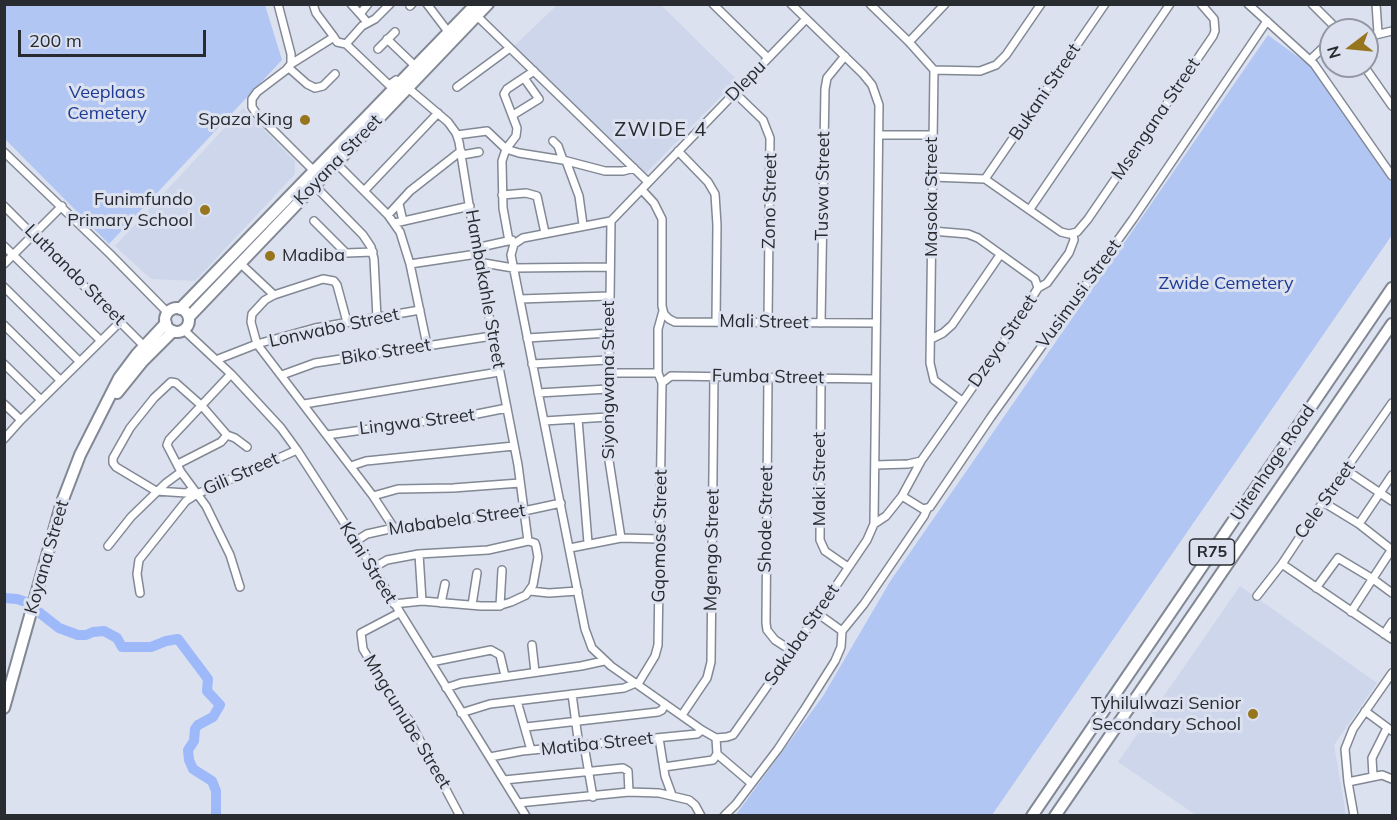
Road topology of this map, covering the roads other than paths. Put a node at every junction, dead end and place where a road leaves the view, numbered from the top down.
1 (278, 4) edge
2 (313, 4) edge
3 (351, 4) edge
4 (368, 4) edge
5 (390, 4) edge
6 (469, 4) edge
7 (488, 4) edge
8 (713, 4) edge
9 (791, 4) edge
10 (870, 4) edge
11 (945, 4) edge
12 (1041, 4) edge
13 (1105, 4) edge
14 (1170, 4) edge
15 (1201, 4) edge
16 (1248, 4) edge
17 (428, 5) edge
18 (1317, 6) edge
19 (477, 10) edge
20 (360, 14) junction
21 (1328, 18) edge
22 (806, 19) junction
23 (1267, 21) junction
24 (367, 22) junction
25 (446, 29) junction
26 (395, 32) dead end
27 (334, 37) junction
28 (387, 39) junction
29 (909, 42) junction
30 (346, 44) junction
31 (510, 48) junction
32 (378, 49) dead end
33 (1319, 51) edge
34 (844, 56) junction
35 (768, 58) junction
36 (1310, 60) junction
37 (412, 63) junction
38 (290, 66) junction
39 (934, 70) junction
40 (534, 71) junction
41 (335, 74) dead end
42 (524, 78) junction
43 (1372, 78) edge
44 (457, 87) dead end
45 (408, 88) junction
46 (735, 93) junction
47 (568, 104) junction
48 (1392, 106) edge
49 (561, 111) dead end
50 (438, 113) junction
51 (513, 115) junction
52 (457, 135) junction
53 (879, 135) junction
54 (932, 135) junction
55 (553, 141) dead end
56 (506, 149) junction
57 (4, 152) edge
58 (479, 152) dead end
59 (678, 152) junction
60 (462, 153) junction
61 (564, 161) junction
62 (336, 163) junction
63 (634, 168) junction
64 (315, 172) junction
65 (1392, 175) edge
66 (932, 177) junction
67 (985, 179) junction
68 (648, 182) junction
69 (314, 185) junction
70 (642, 190) junction
71 (364, 191) junction
72 (502, 195) junction
73 (399, 204) junction
74 (4, 206) edge
75 (62, 206) junction
76 (470, 206) junction
77 (1030, 209) junction
78 (388, 215) junction
79 (314, 221) dead end
80 (403, 221) junction
81 (611, 221) junction
82 (395, 223) junction
83 (583, 225) junction
84 (932, 231) junction
85 (544, 233) junction
86 (1075, 233) junction
87 (34, 234) junction
88 (523, 238) junction
89 (509, 241) junction
90 (4, 246) edge
91 (373, 252) junction
92 (13, 255) junction
93 (477, 255) junction
94 (1000, 255) junction
95 (4, 264) edge
96 (241, 264) junction
97 (410, 264) junction
98 (513, 265) junction
99 (610, 267) junction
100 (4, 287) edge
101 (1038, 288) junction
102 (1392, 288) edge
103 (274, 295) junction
104 (609, 296) junction
105 (520, 299) junction
106 (662, 309) junction
107 (420, 310) junction
108 (184, 313) junction
109 (377, 318) junction
110 (121, 321) junction
111 (347, 322) junction
112 (716, 322) junction
113 (768, 322) junction
114 (821, 323) junction
115 (875, 323) junction
116 (173, 324) junction
117 (1392, 324) edge
118 (4, 325) edge
119 (609, 333) junction
120 (492, 336) junction
121 (527, 338) junction
122 (931, 339) junction
123 (100, 340) junction
124 (257, 344) junction
125 (427, 345) junction
126 (144, 346) junction
127 (216, 360) junction
128 (608, 360) junction
129 (79, 361) junction
130 (4, 364) edge
131 (532, 364) junction
132 (499, 372) junction
133 (609, 373) junction
134 (658, 373) junction
135 (231, 374) junction
136 (282, 375) junction
137 (714, 376) junction
138 (768, 376) junction
139 (821, 378) junction
140 (875, 378) junction
141 (60, 380) junction
142 (662, 383) junction
143 (608, 389) junction
144 (538, 393) junction
145 (41, 400) junction
146 (962, 401) junction
147 (1392, 403) edge
148 (4, 404) edge
149 (304, 404) junction
150 (202, 406) junction
151 (507, 408) junction
152 (102, 412) junction
153 (608, 417) junction
154 (578, 419) junction
155 (21, 420) junction
156 (544, 421) junction
157 (227, 435) junction
158 (327, 435) junction
159 (4, 439) edge
160 (514, 446) junction
161 (247, 447) dead end
162 (297, 450) junction
163 (921, 461) junction
164 (875, 465) junction
165 (351, 466) junction
166 (179, 468) junction
167 (1346, 470) junction
168 (1392, 475) edge
169 (520, 483) junction
170 (156, 491) junction
171 (195, 491) junction
172 (1381, 493) junction
173 (373, 495) junction
174 (902, 496) junction
175 (1392, 501) edge
176 (1323, 502) junction
177 (561, 503) junction
178 (927, 509) junction
179 (524, 511) junction
180 (874, 524) junction
181 (1359, 524) junction
182 (394, 528) junction
183 (621, 538) junction
184 (659, 538) junction
185 (356, 541) junction
186 (530, 541) junction
187 (588, 543) junction
188 (108, 546) dead end
189 (570, 548) junction
190 (1392, 550) edge
191 (419, 554) junction
192 (1282, 564) junction
193 (848, 567) junction
194 (373, 568) junction
195 (502, 570) dead end
196 (477, 573) dead end
197 (1373, 579) junction
198 (445, 584) dead end
199 (240, 587) dead end
200 (1316, 588) junction
201 (530, 591) junction
202 (578, 591) junction
203 (140, 593) dead end
204 (1392, 593) edge
205 (1257, 596) dead end
206 (422, 601) junction
207 (441, 603) junction
208 (394, 604) junction
209 (472, 606) junction
210 (500, 606) junction
211 (1352, 612) junction
212 (399, 613) junction
213 (817, 613) junction
214 (1392, 622) edge
215 (842, 631) junction
216 (1384, 633) junction
217 (1392, 639) edge
218 (532, 645) dead end
219 (792, 651) junction
220 (604, 661) junction
221 (431, 662) junction
222 (535, 672) junction
223 (1392, 673) edge
224 (505, 676) junction
225 (637, 684) junction
226 (446, 688) junction
227 (572, 694) junction
228 (517, 701) junction
229 (665, 704) junction
230 (4, 708) edge
231 (1365, 711) junction
232 (461, 713) junction
233 (682, 715) junction
234 (575, 721) junction
235 (525, 727) junction
236 (1390, 729) edge
237 (702, 730) junction
238 (659, 738) junction
239 (716, 738) junction
240 (581, 745) junction
241 (531, 750) junction
242 (717, 754) junction
243 (490, 757) junction
244 (664, 767) junction
245 (588, 770) junction
246 (1372, 776) junction
247 (1392, 779) edge
248 (504, 780) junction
249 (1348, 782) junction
250 (751, 783) junction
251 (629, 792) junction
252 (672, 795) junction
253 (592, 797) junction
254 (518, 803) junction
255 (524, 815) edge
256 (460, 816) edge
257 (701, 816) edge
258 (724, 816) edge
259 (1032, 816) edge
260 (1056, 816) edge
261 (1354, 816) edge

1 - 38 street
2 - 27 street
3 - 20 street
4 - 20 street
5 - 24 street
6 - 25 street
7 - 19 main road, Koyana Street
8 - 35 street
9 - 22 street, Sakuba Street
10 - 29 street
11 - 29 street
12 - 39 street
13 - 67 street, Bukani Street
14 - 77 street
15 - 86 street, Msengana Street
16 - 23 street
17 - 25 street
18 - 21 street
19 - 31 street
19 - 45 main road, Koyana Street
19 - 64 main road, Koyana Street
20 - 24 street
22 - 34 street, Sakuba Street
22 - 35 street, Dlepu
23 - 36 street
23 - 178 street, Vusimusi Street
24 - 30 street
25 - 37 street
26 - 28 street
27 - 30 street
27 - 38 street
28 - 32 street
28 - 37 street
29 - 39 street
30 - 37 street
31 - 40 street
31 - 44 street
33 - 36 street
34 - 53 street, Sakuba Street
34 - 114 street, Tuswa Street
35 - 46 street, Dlepu
36 - 65 street
38 - 41 street
38 - 64 street
39 - 54 street, Masoka Street
40 - 42 street
40 - 47 street
42 - 51 street
42 - 51 street
43 - 48 street
45 - 50 street, Hambakahle Street
45 - 62 main road, Koyana Street
46 - 59 street, Dlepu
46 - 113 street, Zono Street
47 - 49 street
47 - 63 street
50 - 52 street, Hambakahle Street
50 - 71 street
51 - 56 street
52 - 56 street
52 - 60 street, Hambakahle Street
53 - 54 street
53 - 115 street, Sakuba Street
54 - 66 street, Masoka Street
55 - 61 street
56 - 61 street
56 - 72 street
57 - 75 street, Kani Street
58 - 60 street
59 - 68 street, Dlepu
59 - 112 street
60 - 73 street
60 - 76 street, Hambakahle Street
61 - 63 street
61 - 83 street
62 - 69 main road, Koyana Street
62 - 71 street
63 - 68 street
64 - 108 main road, Koyana Street
66 - 67 street
66 - 84 street, Masoka Street
67 - 77 street
68 - 70 street, Dlepu
69 - 91 street
69 - 96 main road, Koyana Street
70 - 81 street, Dlepu
70 - 106 street
71 - 78 street
72 - 85 street
72 - 89 street
73 - 78 street
73 - 80 street
74 - 87 street, Luthando Street
75 - 87 street
75 - 116 street, Kani Street
76 - 80 street
76 - 93 street, Hambakahle Street
77 - 86 street
78 - 82 street
79 - 91 street
80 - 82 street
81 - 83 street
81 - 99 street, Siyongwana Street
82 - 97 street
83 - 85 street
84 - 94 street, Dzeya Street
84 - 122 street, Masoka Street
85 - 88 street
86 - 101 street, Msengana Street
87 - 92 street
87 - 110 street, Luthando Street
88 - 89 street
88 - 98 street
89 - 93 street
90 - 92 street
91 - 109 street
92 - 95 street
92 - 123 street
93 - 97 street
93 - 98 street
93 - 120 street, Hambakahle Street
94 - 101 street, Dzeya Street
94 - 122 street
96 - 103 street
96 - 108 main road, Koyana Street
97 - 107 street
98 - 99 street
98 - 105 street
99 - 104 street, Siyongwana Street
100 - 129 street
101 - 146 street, Dzeya Street
102 - 259 main road, Uitenhage Road / R75
103 - 111 street
103 - 124 street
104 - 105 street
104 - 119 street, Siyongwana Street
105 - 121 street
106 - 112 street, Mali Street
106 - 134 street
107 - 109 street, Lonwabo Street
107 - 125 street
108 - 116 main road
108 - 116 main road
109 - 111 street, Lonwabo Street
110 - 123 street
110 - 126 street, Luthando Street
111 - 124 street, Lonwabo Street
112 - 113 street, Mali Street
113 - 114 street, Mali Street
114 - 115 street, Mali Street
115 - 140 street, Sakuba Street
116 - 126 main road, Koyana Street
116 - 127 street, Kani Street
116 - 152 main road, Koyana Street
117 - 260 main road, Uitenhage Road / R75
118 - 141 street
119 - 121 street
119 - 128 street, Siyongwana Street
120 - 125 street, Biko Street
120 - 132 street, Hambakahle Street
121 - 131 street
122 - 146 street, Masoka Street
123 - 129 street
124 - 127 street, Lonwabo Street
124 - 136 street
125 - 136 street, Biko Street
126 - 152 main road, Koyana Street
127 - 135 street, Kani Street
128 - 131 street
128 - 133 street, Siyongwana Street
129 - 141 street
130 - 145 street
131 - 144 street
132 - 149 street
132 - 151 street, Hambakahle Street
133 - 134 street
133 - 143 street, Siyongwana Street
134 - 142 street
135 - 150 street
135 - 162 street, Kani Street
136 - 149 street
137 - 138 street, Fumba Street
137 - 142 street, Fumba Street
137 - 233 street, Mgengo Street
138 - 139 street, Fumba Street
138 - 219 street, Shode Street
139 - 140 street, Fumba Street
139 - 193 street, Maki Street
140 - 164 street, Sakuba Street
141 - 145 street
142 - 184 street, Gqomose Street
143 - 144 street
143 - 153 street, Siyongwana Street
144 - 156 street
145 - 155 street
146 - 163 street, Dzeya Street
147 - 167 street, Cele Street
148 - 155 street
149 - 158 street
150 - 157 street
150 - 166 street
150 - 170 street
151 - 158 street, Lingwa Street
151 - 160 street, Hambakahle Street
152 - 230 main road, Koyana Street
153 - 154 street
153 - 183 street, Siyongwana Street
154 - 156 street
154 - 187 street
155 - 159 street
156 - 177 street
157 - 161 street
157 - 166 street
158 - 165 street
160 - 165 street
160 - 169 street, Hambakahle Street
162 - 171 street, Gili Street
162 - 185 street, Kani Street
163 - 164 street
163 - 174 street, Dzeya Street
164 - 180 street, Sakuba Street
165 - 173 street
166 - 170 street
166 - 171 street
167 - 172 street
167 - 176 street, Cele Street
168 - 172 street
169 - 173 street
169 - 179 street, Hambakahle Street
170 - 171 street
170 - 188 street
171 - 199 street
171 - 203 street, Gili Street
172 - 175 street
172 - 181 street
173 - 182 street
174 - 178 street
174 - 180 street
176 - 181 street
176 - 192 street, Cele Street
177 - 179 street, Mababela Street
177 - 189 street
178 - 215 street, Vusimusi Street
179 - 182 street, Mababela Street
179 - 186 street, Hambakahle Street
180 - 193 street, Sakuba Street
181 - 190 street
182 - 185 street, Mababela Street
183 - 184 street
183 - 187 street
184 - 225 street, Gqomose Street
185 - 194 street, Kani Street
186 - 191 street
186 - 201 street
187 - 189 street
189 - 202 street
190 - 197 street
191 - 194 street
191 - 206 street
192 - 200 street
192 - 205 street, Cele Street
193 - 213 street, Sakuba Street
194 - 208 street, Kani Street
195 - 210 street
196 - 209 street
197 - 200 street
197 - 204 street
197 - 211 street
198 - 207 street
200 - 211 street
201 - 202 street
201 - 210 street
202 - 220 street
206 - 207 street
206 - 208 street
207 - 209 street
208 - 212 street, Kani Street
209 - 210 street
211 - 216 street
212 - 221 street, Kani Street
212 - 256 street, Mngcunube Street
213 - 215 street
213 - 219 street, Sakuba Street
214 - 216 street
215 - 250 street
216 - 217 street
218 - 222 street
219 - 239 street, Sakuba Street
220 - 222 street
220 - 225 street
221 - 224 street
221 - 226 street, Kani Street
222 - 224 street
223 - 231 street
224 - 226 street
225 - 227 street
225 - 229 street
226 - 232 street, Kani Street
227 - 228 street
227 - 234 street
228 - 232 street
228 - 235 street
229 - 233 street
229 - 234 street
231 - 236 street
231 - 249 street
232 - 243 street, Kani Street
233 - 237 street
234 - 235 street
234 - 240 street
235 - 241 street
236 - 246 street
237 - 238 street, Matiba Street
237 - 239 street
238 - 240 street, Matiba Street
238 - 244 street
239 - 242 street
240 - 241 street, Matiba Street
240 - 245 street
241 - 243 street, Matiba Street
242 - 244 street
242 - 250 street
243 - 248 street, Kani Street
244 - 252 street
245 - 248 street
245 - 251 street
245 - 253 street
246 - 247 street
246 - 249 street
248 - 254 street, Kani Street
249 - 261 street
250 - 258 street
251 - 252 street
251 - 253 street
252 - 257 street
253 - 254 street
254 - 255 street, Kani Street

